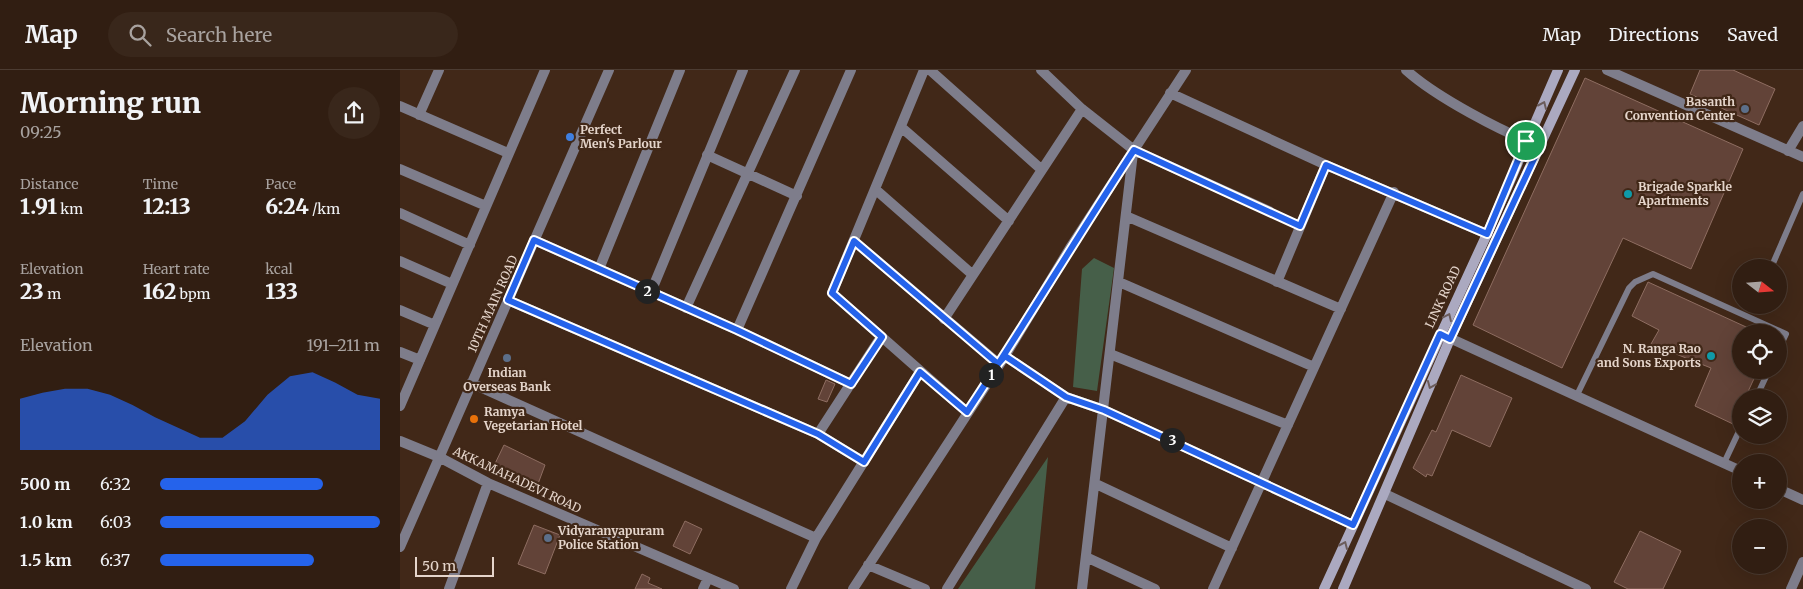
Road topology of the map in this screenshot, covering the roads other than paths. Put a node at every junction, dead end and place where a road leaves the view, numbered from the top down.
1 (545, 70) edge
2 (609, 70) edge
3 (680, 70) edge
4 (743, 70) edge
5 (795, 70) edge
6 (851, 70) edge
7 (924, 70) edge
8 (930, 70) edge
9 (1041, 70) edge
10 (1186, 70) edge
11 (1406, 70) edge
12 (1558, 70) edge
13 (1575, 70) edge
14 (1607, 70) edge
15 (437, 71) edge
16 (1170, 93) junction
17 (400, 106) edge
18 (1082, 109) junction
19 (419, 114) junction
20 (1803, 126) edge
21 (901, 127) junction
22 (1526, 141) junction
23 (1540, 146) junction
24 (1134, 150) junction
25 (1788, 151) junction
26 (508, 153) junction
27 (707, 155) junction
28 (1803, 158) edge
29 (1326, 165) junction
30 (400, 170) edge
31 (1042, 170) junction
32 (747, 174) junction
33 (875, 189) junction
34 (1394, 192) junction
35 (1803, 194) edge
36 (797, 196) junction
37 (486, 206) junction
38 (1269, 211) road end
39 (400, 213) edge
40 (1126, 216) junction
41 (1009, 221) junction
42 (1487, 234) junction
43 (534, 240) junction
44 (854, 241) junction
45 (470, 245) junction
46 (1775, 259) edge
47 (400, 261) edge
48 (599, 269) junction
49 (973, 275) junction
50 (1119, 282) junction
51 (1277, 282) junction
52 (452, 284) junction
53 (651, 292) junction
54 (508, 300) junction
55 (686, 308) junction
56 (1341, 309) junction
57 (400, 310) edge
58 (944, 319) junction
59 (1764, 324) edge
60 (435, 325) junction
61 (737, 330) junction
62 (1440, 334) junction
63 (882, 337) junction
64 (1450, 339) junction
65 (400, 352) edge
66 (1110, 354) junction
67 (420, 360) junction
68 (1002, 360) junction
69 (1314, 367) junction
70 (920, 372) junction
71 (472, 383) junction
72 (851, 384) junction
73 (1576, 396) junction
74 (1066, 397) junction
75 (400, 406) edge
76 (1104, 410) junction
77 (967, 412) junction
78 (1288, 426) junction
79 (818, 434) junction
80 (400, 441) edge
81 (1733, 444) edge
82 (439, 457) junction
83 (864, 462) junction
84 (1724, 463) junction
85 (1732, 467) edge
86 (1262, 481) junction
87 (488, 483) junction
88 (1096, 484) junction
89 (1787, 492) edge
90 (1384, 494) junction
91 (1803, 500) edge
92 (1353, 525) junction
93 (404, 527) edge
94 (816, 538) junction
95 (400, 547) edge
96 (1232, 548) junction
97 (1086, 557) junction
98 (1803, 562) edge
99 (868, 565) junction
100 (708, 578) junction
101 (449, 589) edge
102 (703, 589) edge
103 (734, 589) edge
104 (791, 589) edge
105 (853, 589) edge
106 (926, 589) edge
107 (947, 589) edge
108 (1082, 589) edge
109 (1155, 589) edge
110 (1213, 589) edge
111 (1324, 589) edge
112 (1343, 589) edge
113 (1586, 589) edge
114 (1791, 589) edge

1 - 26 street
2 - 43 street, 10TH MAIN ROAD
3 - 48 street
4 - 27 street
5 - 32 street
6 - 36 street
7 - 21 street
8 - 31 street
9 - 18 street
10 - 16 street
11 - 22 street
22 -> 12 main road, LINK ROAD
13 - 23 main road
14 - 25 street
15 - 19 street
16 - 24 street
16 - 29 street
17 - 19 street
18 - 24 street
18 - 31 street
19 - 26 street
20 - 25 street
21 - 33 street
21 - 41 street
22 - 23 street
22 - 42 main road, LINK ROAD
23 - 64 main road
24 - 38 street
24 - 40 street
24 - 68 street
25 - 28 street
26 - 37 street
27 - 32 street
27 - 53 street
29 - 34 street
29 - 51 street
30 - 37 street
31 - 41 street
32 - 36 street
32 - 55 street
33 - 44 street
33 - 49 street
34 - 42 street
34 - 56 street
35 - 46 lane
36 - 61 street
37 - 45 street
39 - 45 street
40 - 50 street
40 - 51 street
41 - 49 street
62 -> 42 main road, LINK ROAD
43 - 48 street
43 - 54 street, 10TH MAIN ROAD
44 - 58 street
44 - 63 street
45 - 52 street
47 - 52 street
48 - 53 street
49 - 58 street
50 - 66 street
50 - 69 street
51 - 56 street
52 - 60 street
53 - 55 street
54 - 71 street, 10TH MAIN ROAD
54 - 79 street
55 - 61 street
56 - 69 street
57 - 60 street
58 - 68 street
59 - 73 lane
60 - 67 street
61 - 72 street
62 - 64 street
62 - 92 main road, LINK ROAD
63 - 70 street
63 - 72 street
64 - 73 street
64 -> 90 main road
65 - 67 street
66 - 76 street
66 - 78 street
67 - 75 street
68 - 74 street
68 - 77 street
69 - 78 street
70 - 77 street
70 - 83 street
71 - 82 street, 10TH MAIN ROAD
71 - 94 street
72 - 79 street
73 - 84 street
74 - 76 street
74 - 107 street
76 - 86 street
76 - 88 street
77 - 99 street
78 - 86 street
79 - 83 street
80 - 82 street, AKKAMAHADEVI ROAD
81 - 84 lane
82 - 87 street, AKKAMAHADEVI ROAD
82 - 93 street, 10TH MAIN ROAD
83 - 94 street
84 - 85 street
86 - 92 street
86 - 96 street
87 - 100 street, AKKAMAHADEVI ROAD
87 - 101 street
88 - 96 street
88 - 97 street
89 - 91 street
90 - 112 main road
90 - 113 street
111 -> 92 main road, LINK ROAD
93 - 95 street, 10TH MAIN ROAD
94 - 104 street
96 - 110 street
97 - 108 street
97 - 109 street
98 - 114 street
99 - 105 street
99 - 106 street
100 - 102 street
100 - 103 street, AKKAMAHADEVI ROAD

